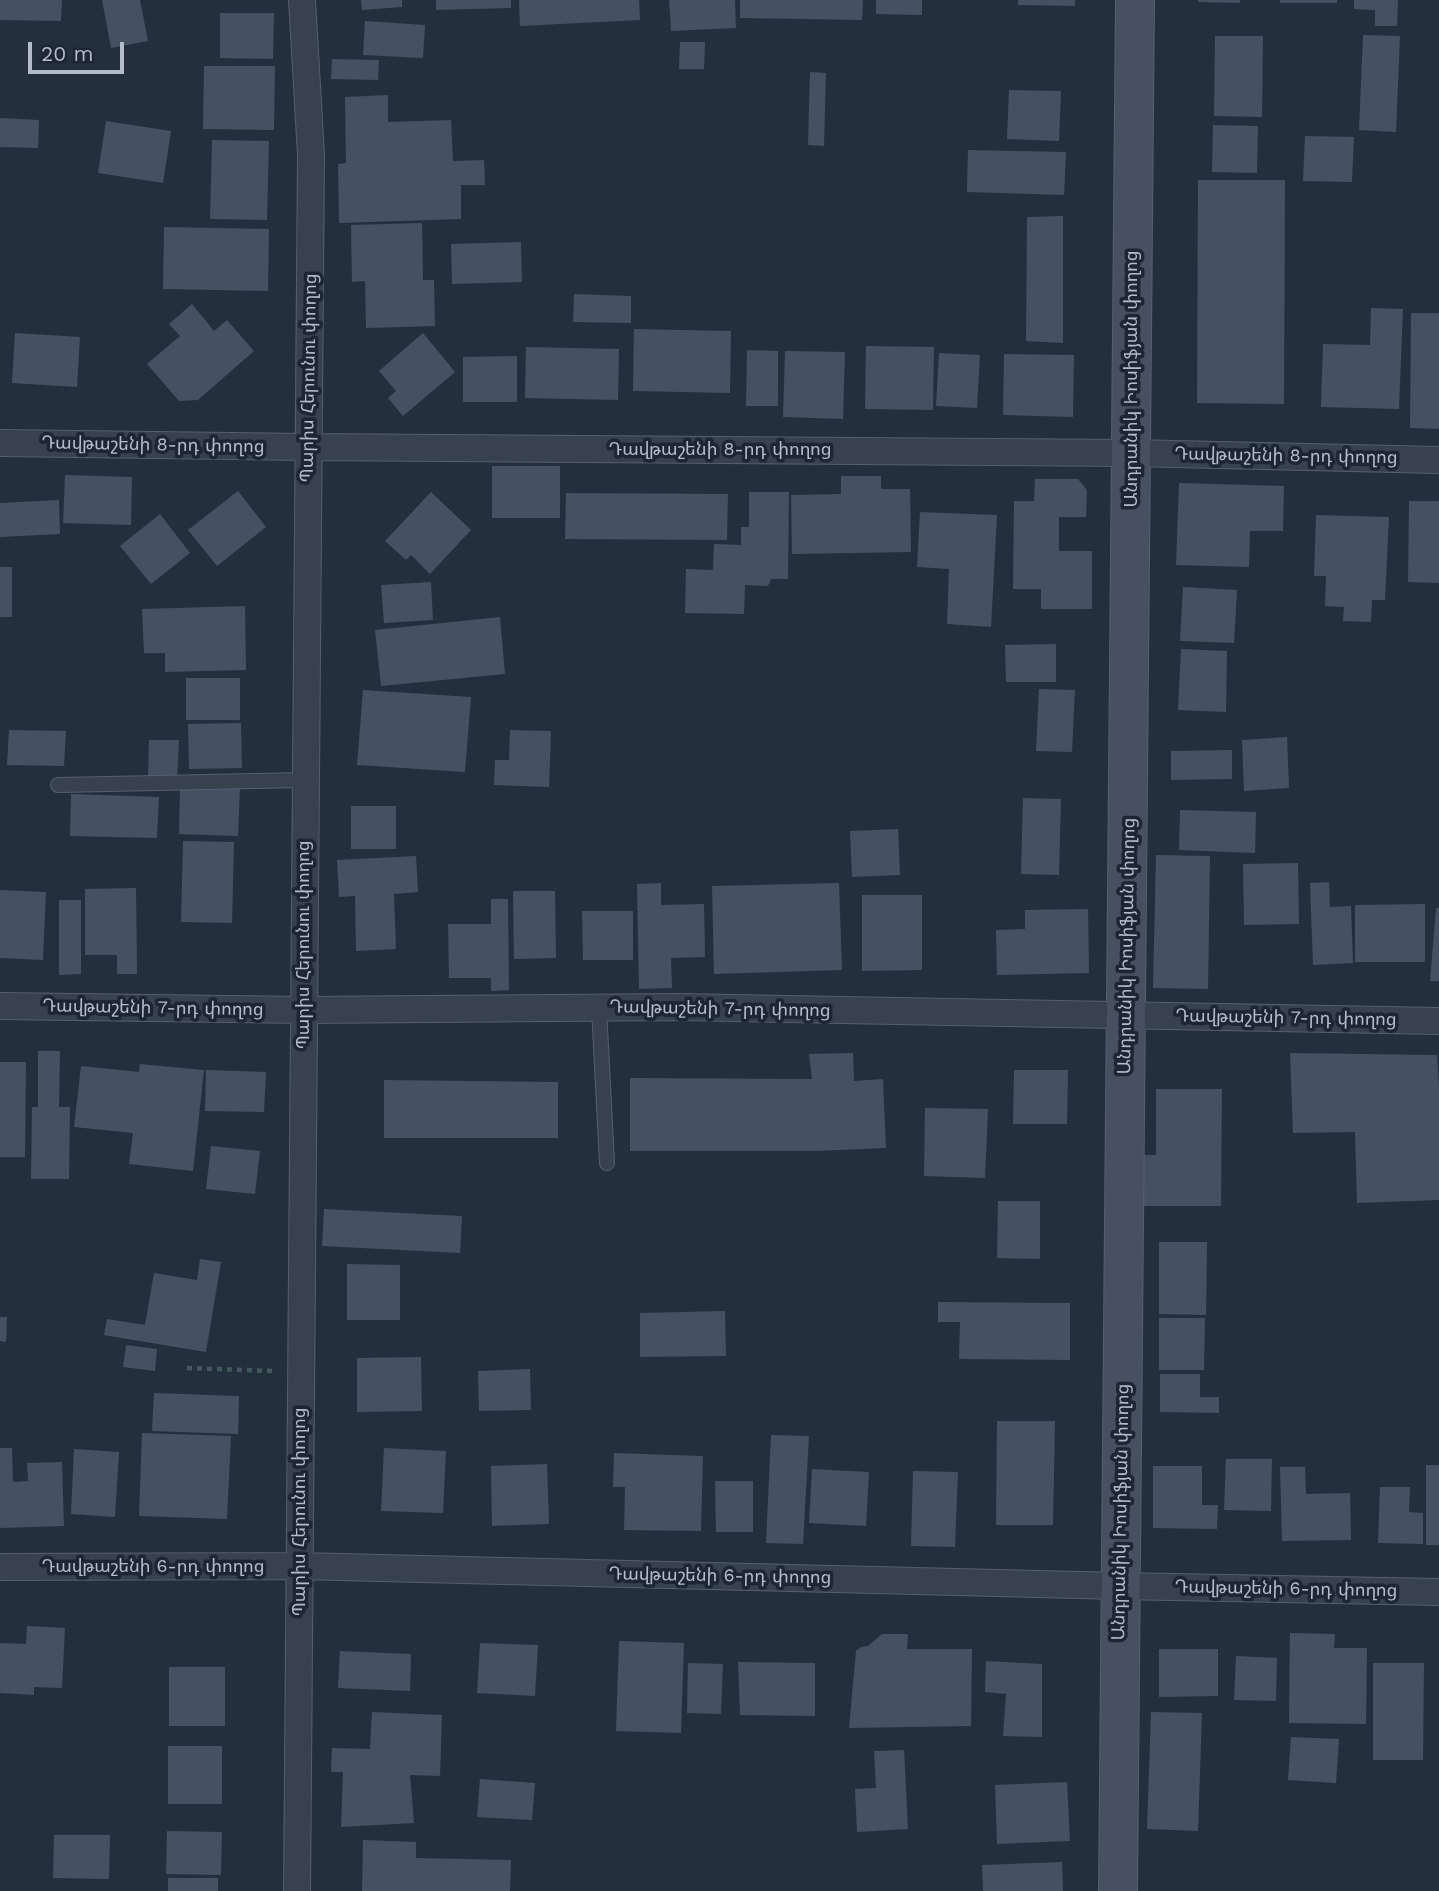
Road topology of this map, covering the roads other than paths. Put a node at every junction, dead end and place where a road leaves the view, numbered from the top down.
1 (302, 0) edge
2 (1136, 0) edge
3 (0, 443) edge
4 (308, 447) junction
5 (1131, 453) junction
6 (1439, 460) edge
7 (306, 780) junction
8 (58, 785) dead end
9 (0, 1006) edge
10 (599, 1008) junction
11 (304, 1010) junction
12 (1126, 1015) junction
13 (1439, 1021) edge
14 (607, 1163) dead end
15 (299, 1566) junction
16 (0, 1567) edge
17 (1120, 1586) junction
18 (1439, 1592) edge
19 (297, 1891) edge
20 (1118, 1891) edge

1 - 4 street, Պարիս Հերունու փողոց
2 - 5 street, Անդրանիկ Իոսիֆյան փողոց
3 - 4 street, Դավթաշենի 8-րդ փողոց
4 - 5 street, Դավթաշենի 8-րդ փողոց
4 - 7 street, Պարիս Հերունու փողոց
5 - 6 street, Դավթաշենի 8-րդ փողոց
5 - 12 street, Անդրանիկ Իոսիֆյան փողոց
7 - 8 lane
7 - 11 street, Պարիս Հերունու փողոց
9 - 11 street, Դավթաշենի 7-րդ փողոց
10 - 11 street, Դավթաշենի 7-րդ փողոց
10 - 12 street, Դավթաշենի 7-րդ փողոց
10 - 14 lane
11 - 15 street, Պարիս Հերունու փողոց
12 - 13 street, Դավթաշենի 7-րդ փողոց
12 - 17 street, Անդրանիկ Իոսիֆյան փողոց
15 - 16 street, Դավթաշենի 6-րդ փողոց
15 - 17 street, Դավթաշենի 6-րդ փողոց
15 - 19 street, Պարիս Հերունու փողոց
17 - 18 street, Դավթաշենի 6-րդ փողոց
17 - 20 street, Անդրանիկ Իոսիֆյան փողոց

